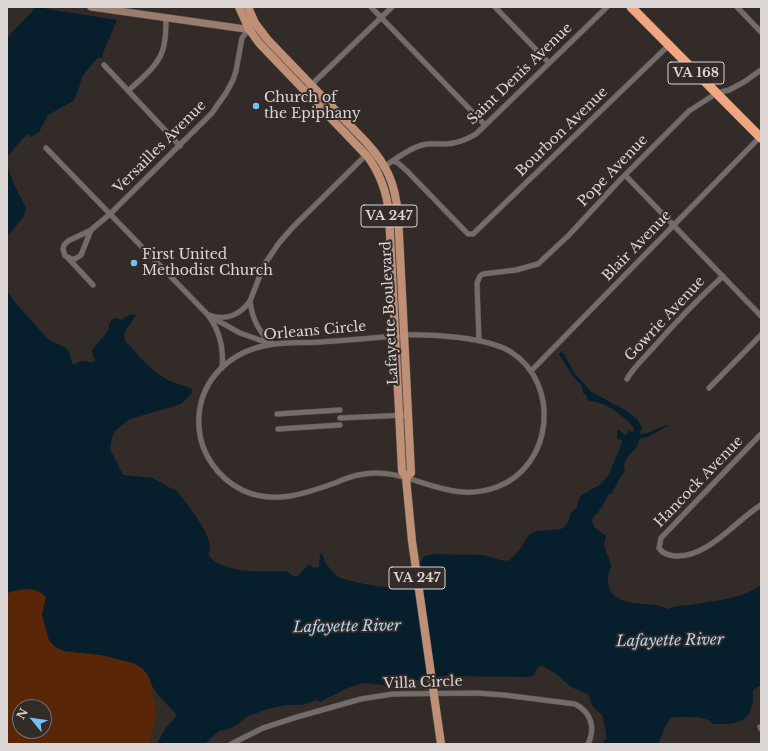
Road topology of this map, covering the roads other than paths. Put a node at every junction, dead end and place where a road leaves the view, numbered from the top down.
1 (91, 7) edge
2 (239, 7) edge
3 (248, 7) edge
4 (371, 7) edge
5 (392, 7) edge
6 (495, 7) edge
7 (607, 7) edge
8 (631, 7) edge
9 (737, 7) edge
10 (166, 17) junction
11 (381, 17) junction
12 (249, 29) junction
13 (260, 31) junction
14 (761, 32) edge
15 (669, 46) junction
16 (549, 63) junction
17 (104, 65) dead end
18 (761, 70) edge
19 (308, 88) junction
20 (128, 91) junction
21 (717, 93) junction
22 (486, 125) junction
23 (760, 138) edge
24 (180, 146) junction
25 (46, 148) dead end
26 (369, 152) junction
27 (389, 164) junction
28 (378, 171) junction
29 (625, 175) junction
30 (110, 214) junction
31 (674, 226) junction
32 (91, 230) junction
33 (68, 258) junction
34 (723, 276) junction
35 (92, 285) dead end
36 (250, 301) junction
37 (208, 315) junction
38 (761, 316) edge
39 (399, 335) junction
40 (761, 335) edge
41 (480, 341) junction
42 (274, 345) junction
43 (222, 368) junction
44 (531, 371) junction
45 (627, 379) dead end
46 (709, 388) dead end
47 (340, 410) dead end
48 (277, 414) dead end
49 (403, 415) junction
50 (340, 418) dead end
51 (340, 425) dead end
52 (278, 429) dead end
53 (761, 434) edge
54 (406, 478) junction
55 (761, 505) edge
56 (434, 693) junction
57 (231, 744) edge
58 (441, 744) edge
59 (588, 744) edge

1 - 10 street
2 - 12 main road, Lafayette Boulevard / VA 247
3 - 13 main road, Lafayette Boulevard / VA 247
4 - 11 street
5 - 11 street
6 - 16 street
7 - 16 street, Saint Denis Avenue
8 - 15 highway, VA 168
9 - 14 street
10 - 12 street
10 - 20 street
11 - 19 street
11 - 22 street
12 - 13 street
12 - 19 main road, Lafayette Boulevard / VA 247
12 - 24 street, Versailles Avenue
13 - 19 main road, Lafayette Boulevard / VA 247
15 - 21 highway, VA 168
15 - 27 street, Bourbon Avenue
16 - 22 street, Saint Denis Avenue
17 - 20 street
18 - 21 street, Pope Avenue
19 - 26 main road, Lafayette Boulevard / VA 247
20 - 24 street
21 - 23 highway, VA 168
21 - 29 street, Pope Avenue
22 - 27 street, Saint Denis Avenue
23 - 31 street, Blair Avenue
24 - 30 street, Versailles Avenue
25 - 30 street
26 - 27 main road, Lafayette Boulevard / VA 247
26 - 28 main road, Lafayette Boulevard / VA 247
26 - 36 street
27 - 28 street, Saint Denis Avenue
27 - 39 main road, Lafayette Boulevard / VA 247
28 - 39 main road, Lafayette Boulevard / VA 247
29 - 31 street
29 - 41 street, Pope Avenue
30 - 32 street, Versailles Avenue
30 - 37 street
31 - 34 street
31 - 44 street, Blair Avenue
32 - 33 street
32 - 33 street
33 - 35 street
34 - 38 street
34 - 45 street, Gowrie Avenue
36 - 37 street
36 - 42 street
37 - 42 street
37 - 43 street
39 - 41 street, Orleans Circle
39 - 42 street, Orleans Circle
39 - 49 main road, Lafayette Boulevard / VA 247
40 - 46 street
41 - 44 street, Orleans Circle
42 - 43 street, Orleans Circle
43 - 54 street, Orleans Circle
44 - 54 street, Orleans Circle
47 - 48 street
49 - 50 street
49 - 54 main road, Lafayette Boulevard / VA 247
51 - 52 street
53 - 55 street, Hancock Avenue
54 - 56 main road, Lafayette Boulevard / VA 247
56 - 57 street, Villa Circle
56 - 58 main road, VA 247
56 - 59 street, Villa Circle

